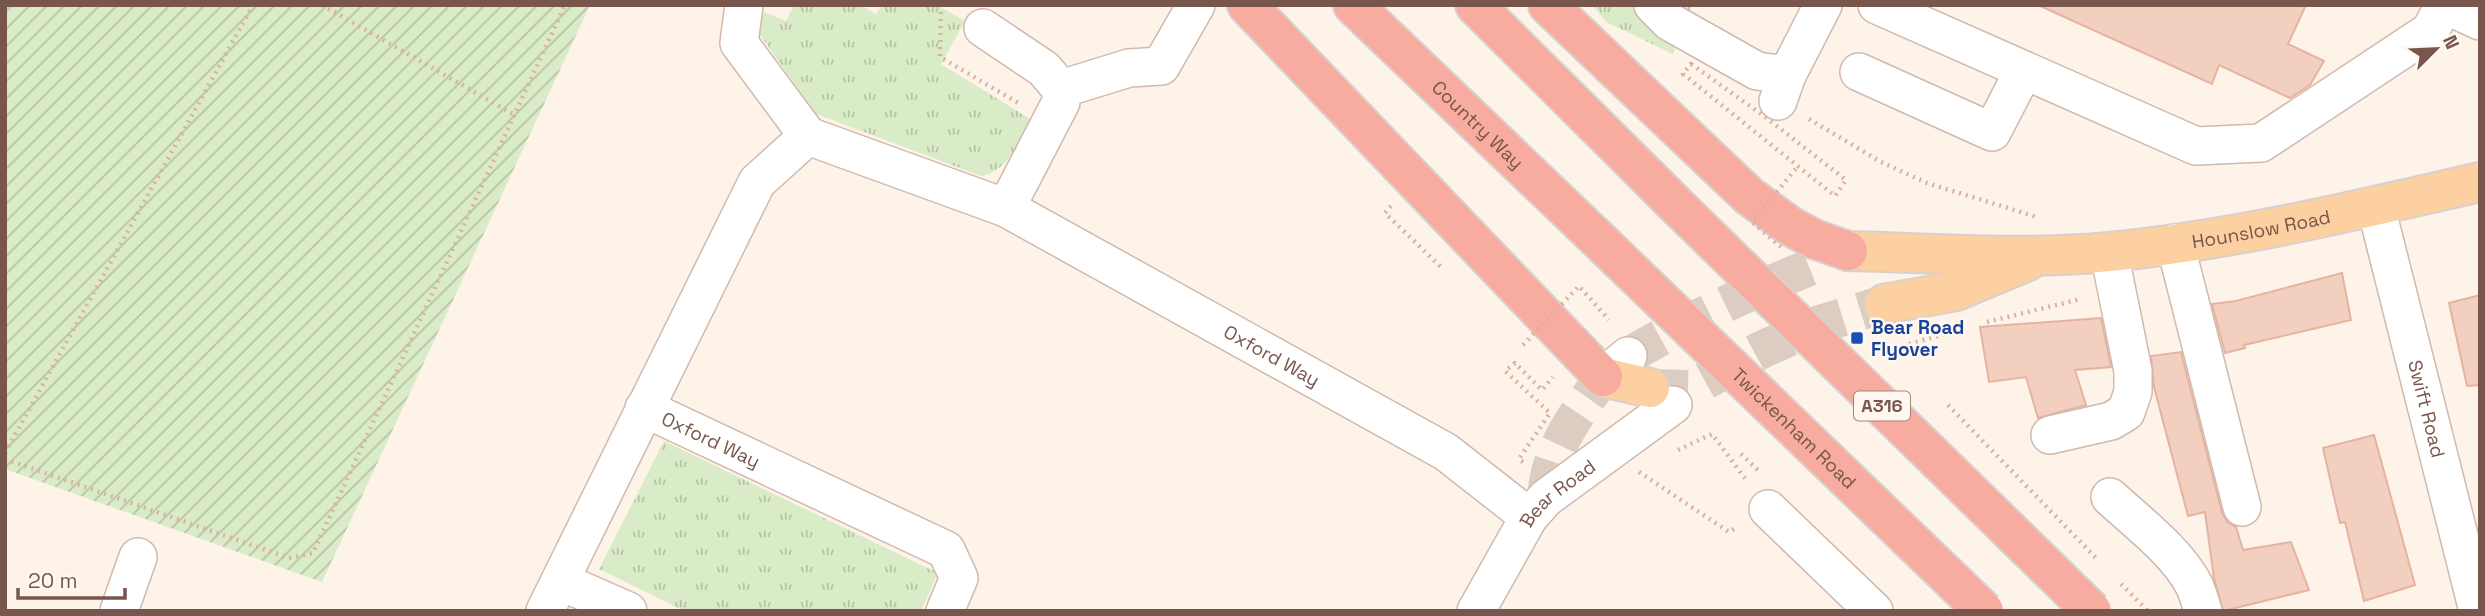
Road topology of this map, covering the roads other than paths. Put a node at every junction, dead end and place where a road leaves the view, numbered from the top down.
1 (744, 5) edge
2 (1196, 5) edge
3 (1247, 5) edge
4 (1353, 5) edge
5 (1475, 5) edge
6 (1548, 5) edge
7 (1653, 5) edge
8 (1823, 5) edge
9 (1877, 5) edge
10 (2444, 5) edge
11 (2480, 21) edge
12 (983, 27) dead end
13 (1859, 72) dead end
14 (2023, 72) junction
15 (1061, 89) junction
16 (808, 136) junction
17 (2480, 182) edge
18 (2376, 207) junction
19 (1006, 208) junction
20 (2043, 238) junction
21 (2175, 243) junction
22 (1604, 245) joint
23 (2109, 252) junction
24 (1836, 256) joint
25 (1884, 304) tunnel mouth
26 (1616, 367) joint
27 (1661, 397) joint
28 (644, 408) junction
29 (2050, 435) dead end
30 (2110, 497) dead end
31 (2242, 507) dead end
32 (1537, 508) junction
33 (1768, 509) road end
34 (138, 557) dead end
35 (552, 596) edge
36 (1479, 609) edge
37 (2478, 610) edge
38 (119, 611) edge
39 (628, 611) edge
40 (945, 611) edge
41 (1874, 611) edge
42 (1984, 611) edge
43 (2092, 611) edge
44 (2203, 611) edge

1 - 16 street
2 - 15 street
3 - 26 highway
4 - 22 highway, Country Way
5 - 43 highway, A316, bridge
6 - 24 highway
7 - 8 street
9 - 14 street
10 - 11 street
10 - 14 street
12 - 15 street
13 - 14 street
15 - 19 street
16 - 19 street, Oxford Way
16 - 28 street, Oxford Way
17 - 18 main road, Hounslow Road
18 - 21 main road, Hounslow Road
18 - 37 street, Swift Road
19 - 32 street, Oxford Way
20 - 23 main road, Hounslow Road
20 - 24 main road, Hounslow Road
20 - 25 main road, Hounslow Road
21 - 23 main road, Hounslow Road
21 - 31 street
22 - 42 highway, Twickenham Road, bridge
23 - 29 street
26 - 27 main road
27 - 32 street, Bear Road
28 - 35 street, Oxford Way
28 - 40 street, Oxford Way
30 - 44 street
32 - 36 street, Bear Road
33 - 41 street
34 - 38 street
35 - 39 street, Oxford Way

